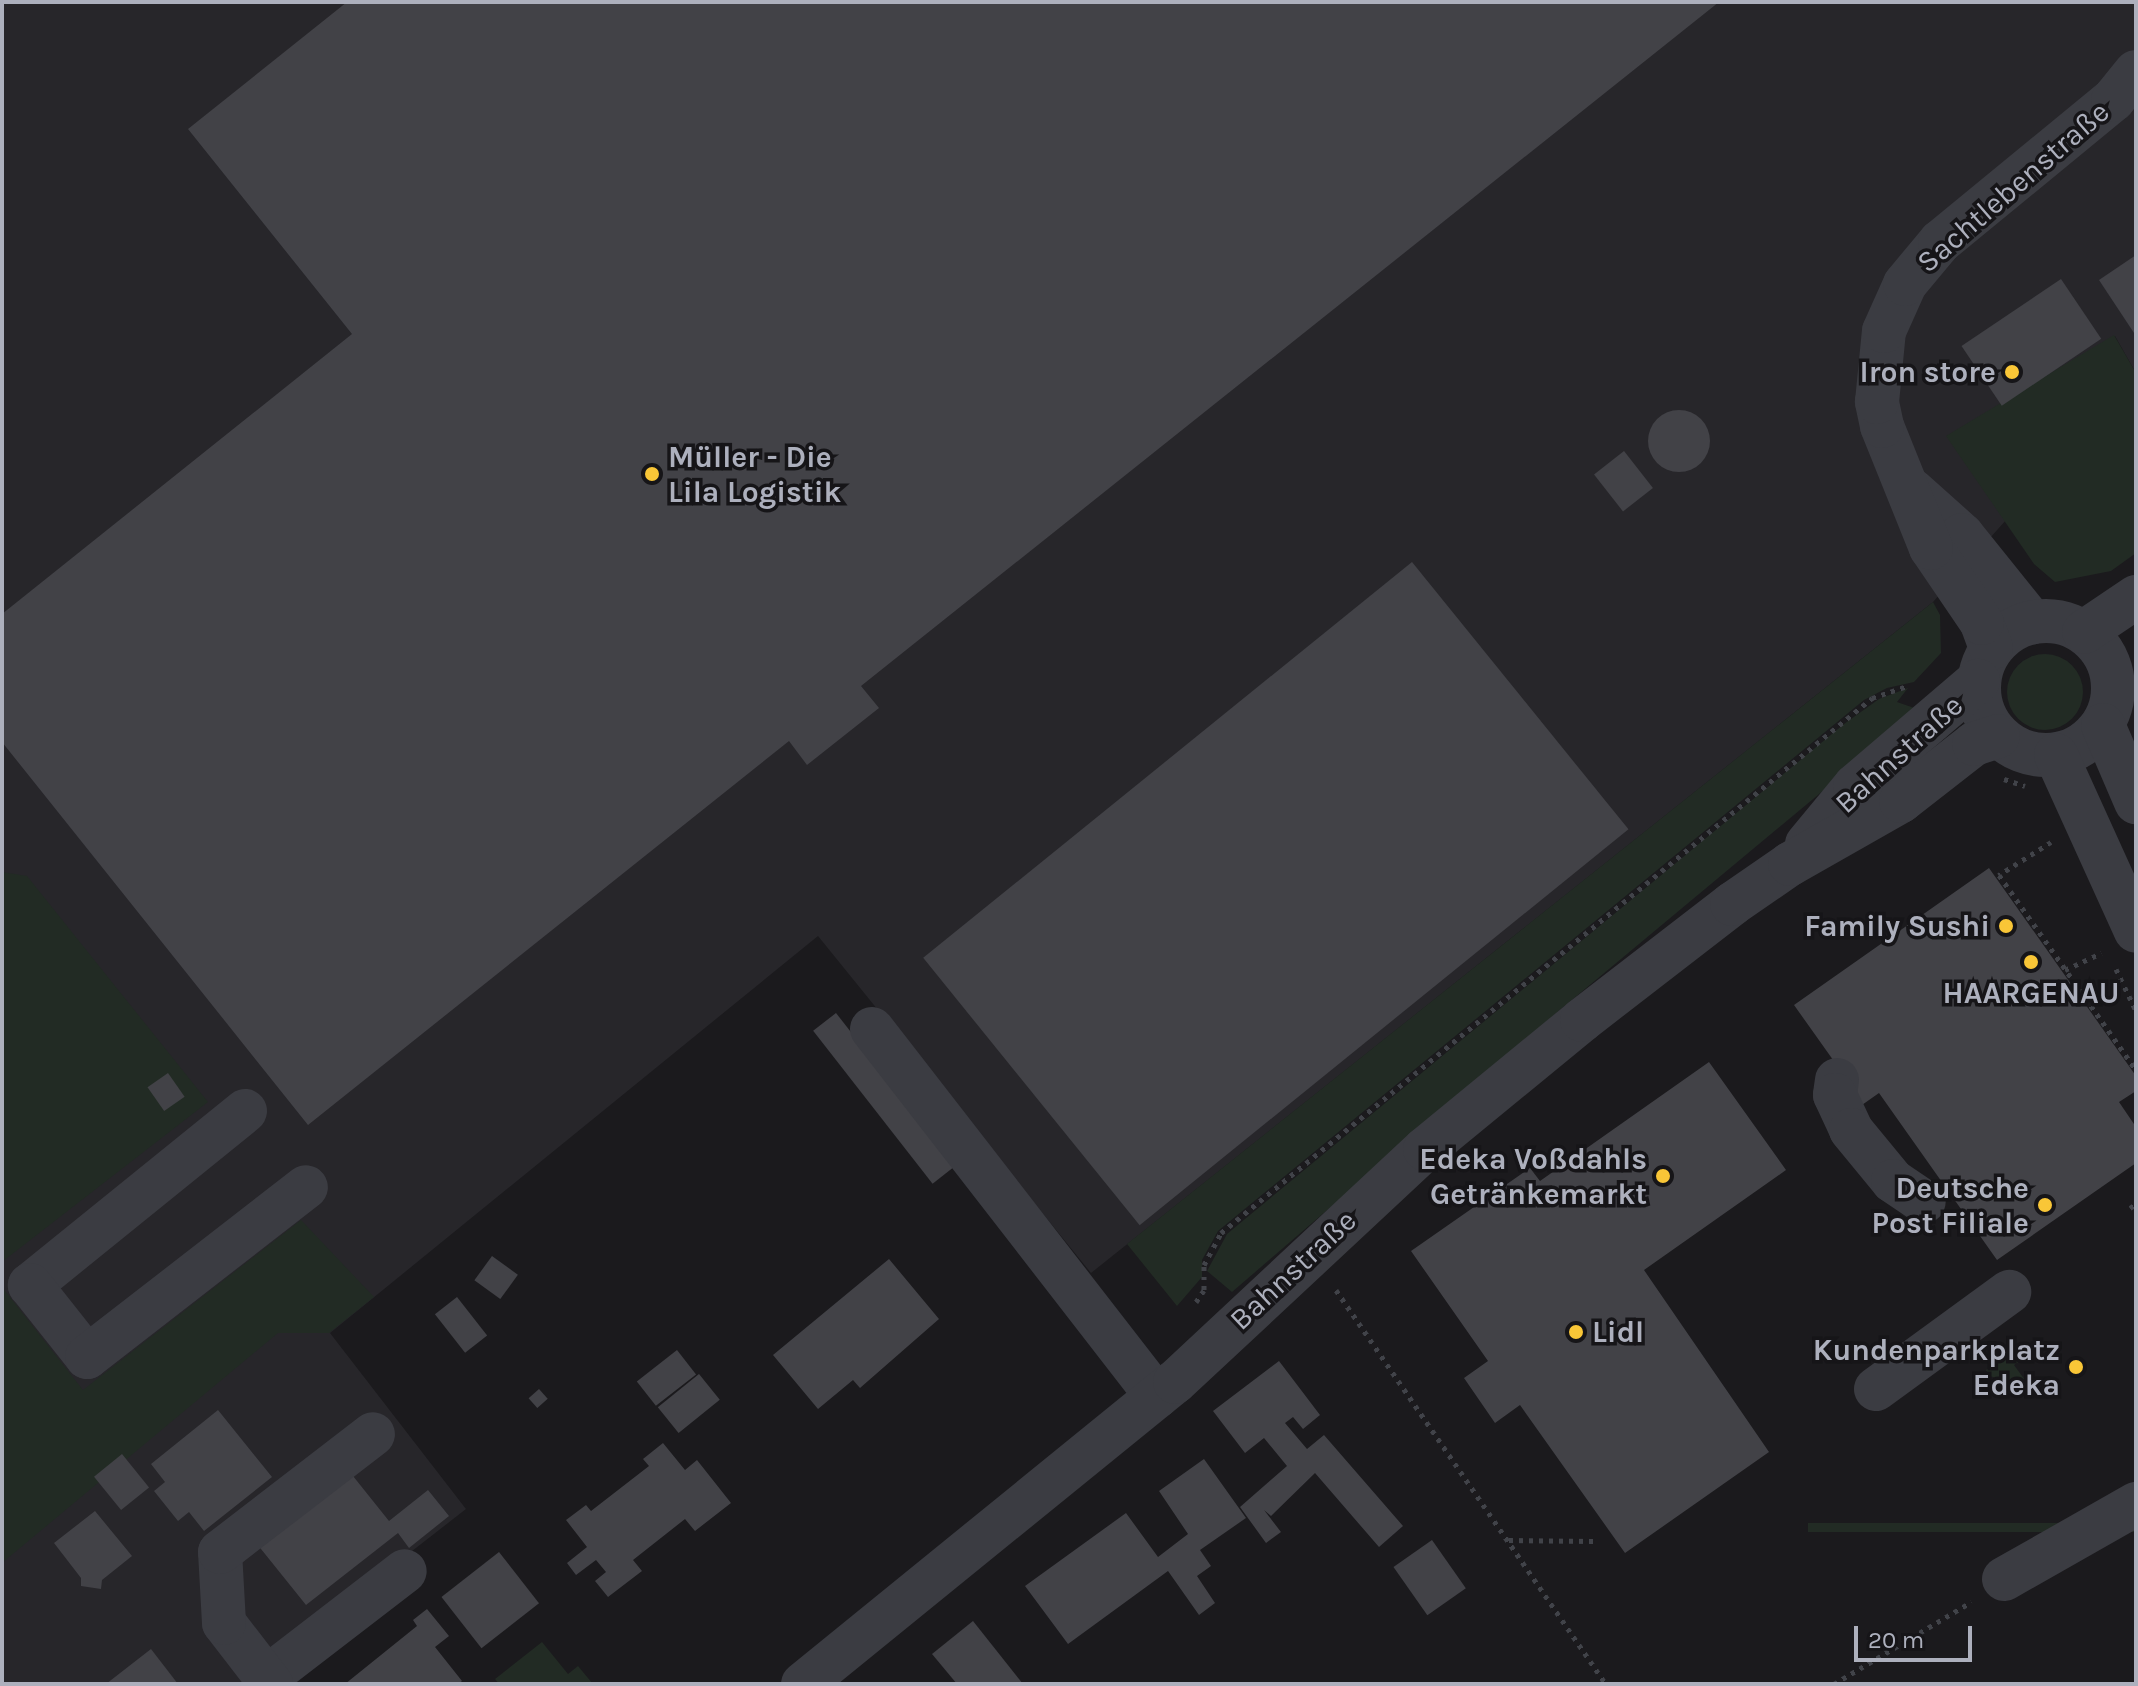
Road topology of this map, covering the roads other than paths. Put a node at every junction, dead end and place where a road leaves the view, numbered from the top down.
1 (2136, 72) edge
2 (1910, 488) junction
3 (2136, 597) edge
4 (2032, 622) junction
5 (2084, 632) junction
6 (2124, 661) edge
7 (1985, 664) junction
8 (2103, 725) junction
9 (1998, 736) junction
10 (2063, 767) junction
11 (2136, 802) edge
12 (1790, 864) junction
13 (2125, 947) edge
14 (872, 1029) dead end
15 (1837, 1080) dead end
16 (245, 1111) dead end
17 (306, 1187) dead end
18 (1924, 1202) dead end
19 (2009, 1292) dead end
20 (1876, 1389) dead end
21 (1157, 1397) junction
22 (373, 1434) dead end
23 (2136, 1504) edge
24 (405, 1571) dead end
25 (2004, 1579) road end
26 (268, 1681) edge
27 (803, 1684) edge

1 - 2 street, Sachtlebenstraße
2 - 4 street, Sachtlebenstraße
2 - 7 street, Sachtlebenstraße
3 - 5 street
4 - 5 street
4 - 7 street, Bahnstraße
5 - 6 street
6 - 8 street
7 - 9 street, Bahnstraße
7 - 12 street, Bahnstraße
8 - 10 street
8 - 11 street
9 - 10 street, Bahnstraße
9 - 12 street, Bahnstraße
10 - 13 street
12 - 21 street, Bahnstraße
14 - 21 street
15 - 18 street
16 - 17 street
19 - 20 street
21 - 27 street, Bahnstraße
22 - 26 street
23 - 25 street
24 - 26 street

